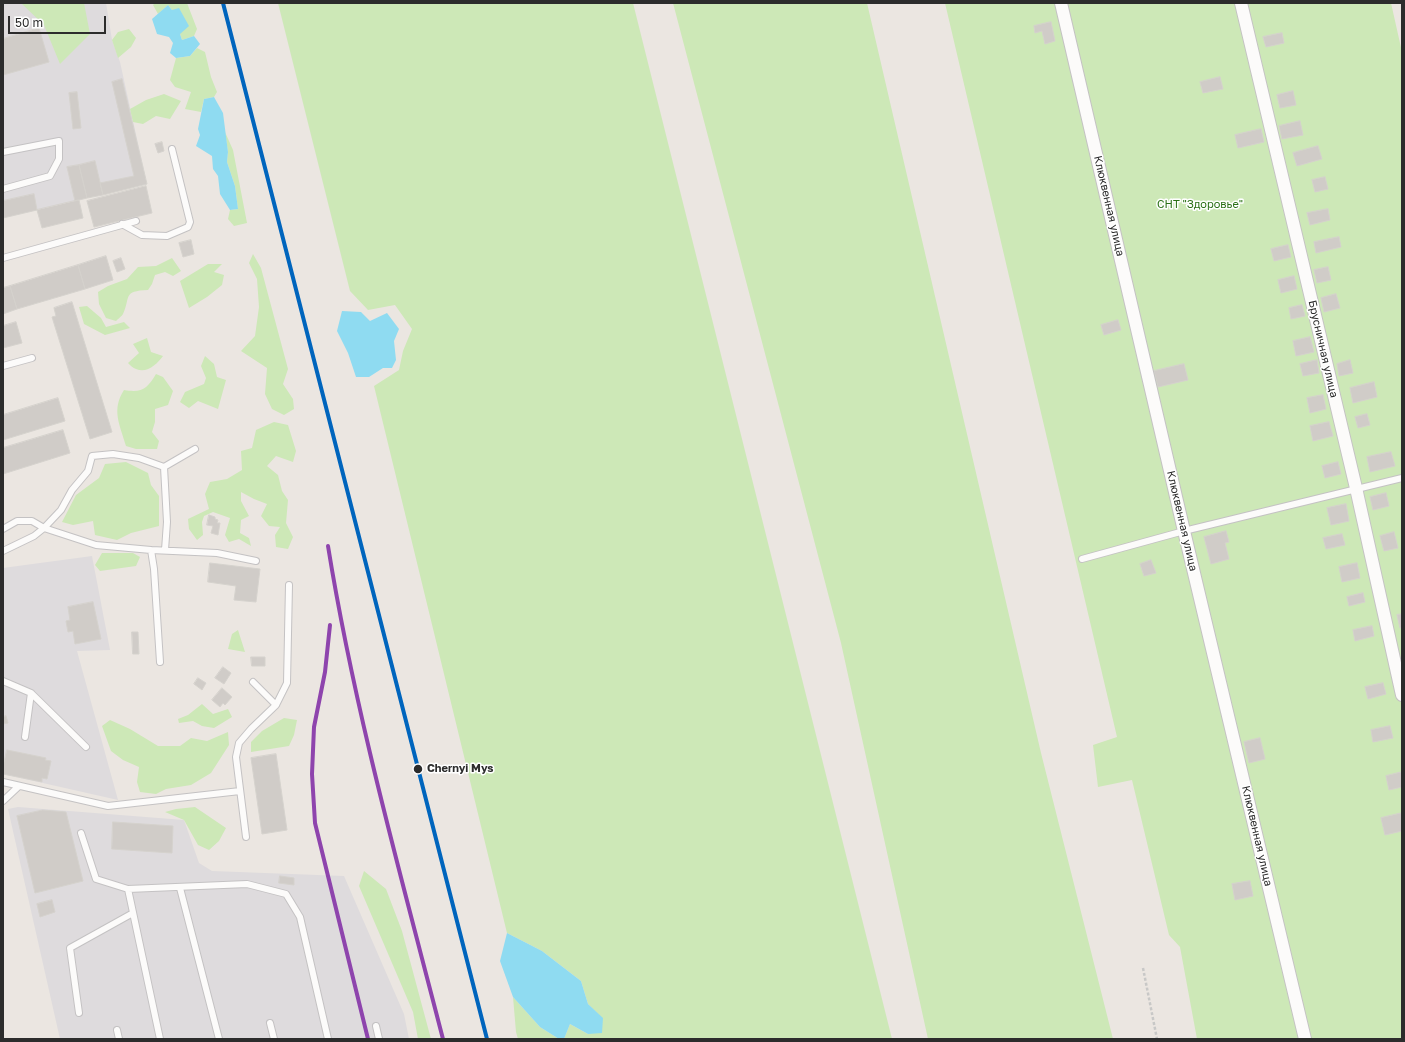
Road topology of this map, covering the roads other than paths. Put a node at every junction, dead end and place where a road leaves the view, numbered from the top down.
1 (1061, 3) edge
2 (1241, 3) edge
3 (172, 149) dead end
4 (3, 152) edge
5 (3, 189) edge
6 (136, 220) dead end
7 (122, 224) junction
8 (3, 258) edge
9 (32, 358) dead end
10 (3, 366) edge
11 (195, 449) dead end
12 (164, 467) junction
13 (1402, 478) edge
14 (1356, 488) junction
15 (44, 528) junction
16 (3, 529) edge
17 (1184, 531) junction
18 (151, 550) junction
19 (165, 550) junction
20 (3, 551) edge
21 (1082, 559) dead end
22 (256, 561) dead end
23 (289, 585) dead end
24 (160, 662) dead end
25 (3, 681) edge
26 (253, 682) dead end
27 (31, 693) junction
28 (1402, 695) edge
29 (276, 705) junction
30 (25, 737) dead end
31 (86, 748) dead end
32 (3, 782) edge
33 (19, 786) junction
34 (240, 790) junction
35 (3, 801) edge
36 (81, 833) dead end
37 (246, 837) dead end
38 (180, 888) junction
39 (128, 890) junction
40 (133, 913) junction
41 (79, 1013) dead end
42 (270, 1023) dead end
43 (376, 1026) dead end
44 (117, 1030) dead end
45 (119, 1039) edge
46 (160, 1039) edge
47 (219, 1039) edge
48 (274, 1039) edge
49 (328, 1039) edge
50 (379, 1039) edge
51 (1305, 1039) edge

1 - 17 street, Клюквенная улица
2 - 14 street, Брусничная улица
3 - 7 lane
4 - 5 lane
6 - 7 lane
7 - 8 lane
9 - 10 lane
11 - 12 lane
12 - 15 lane
12 - 19 lane
13 - 14 lane
14 - 17 lane
14 - 28 street, Брусничная улица
15 - 16 lane
15 - 18 lane
15 - 20 lane
17 - 21 lane
17 - 51 street, Клюквенная улица
18 - 19 lane
18 - 24 lane
19 - 22 lane
23 - 29 lane
25 - 27 lane
26 - 29 lane
27 - 30 lane
27 - 31 lane
29 - 34 lane
32 - 33 lane
33 - 34 lane
33 - 35 lane
34 - 37 lane
36 - 39 lane
38 - 39 lane
38 - 47 lane
38 - 49 lane
39 - 40 lane
40 - 41 lane
40 - 46 lane
42 - 48 lane
43 - 50 lane
44 - 45 lane

